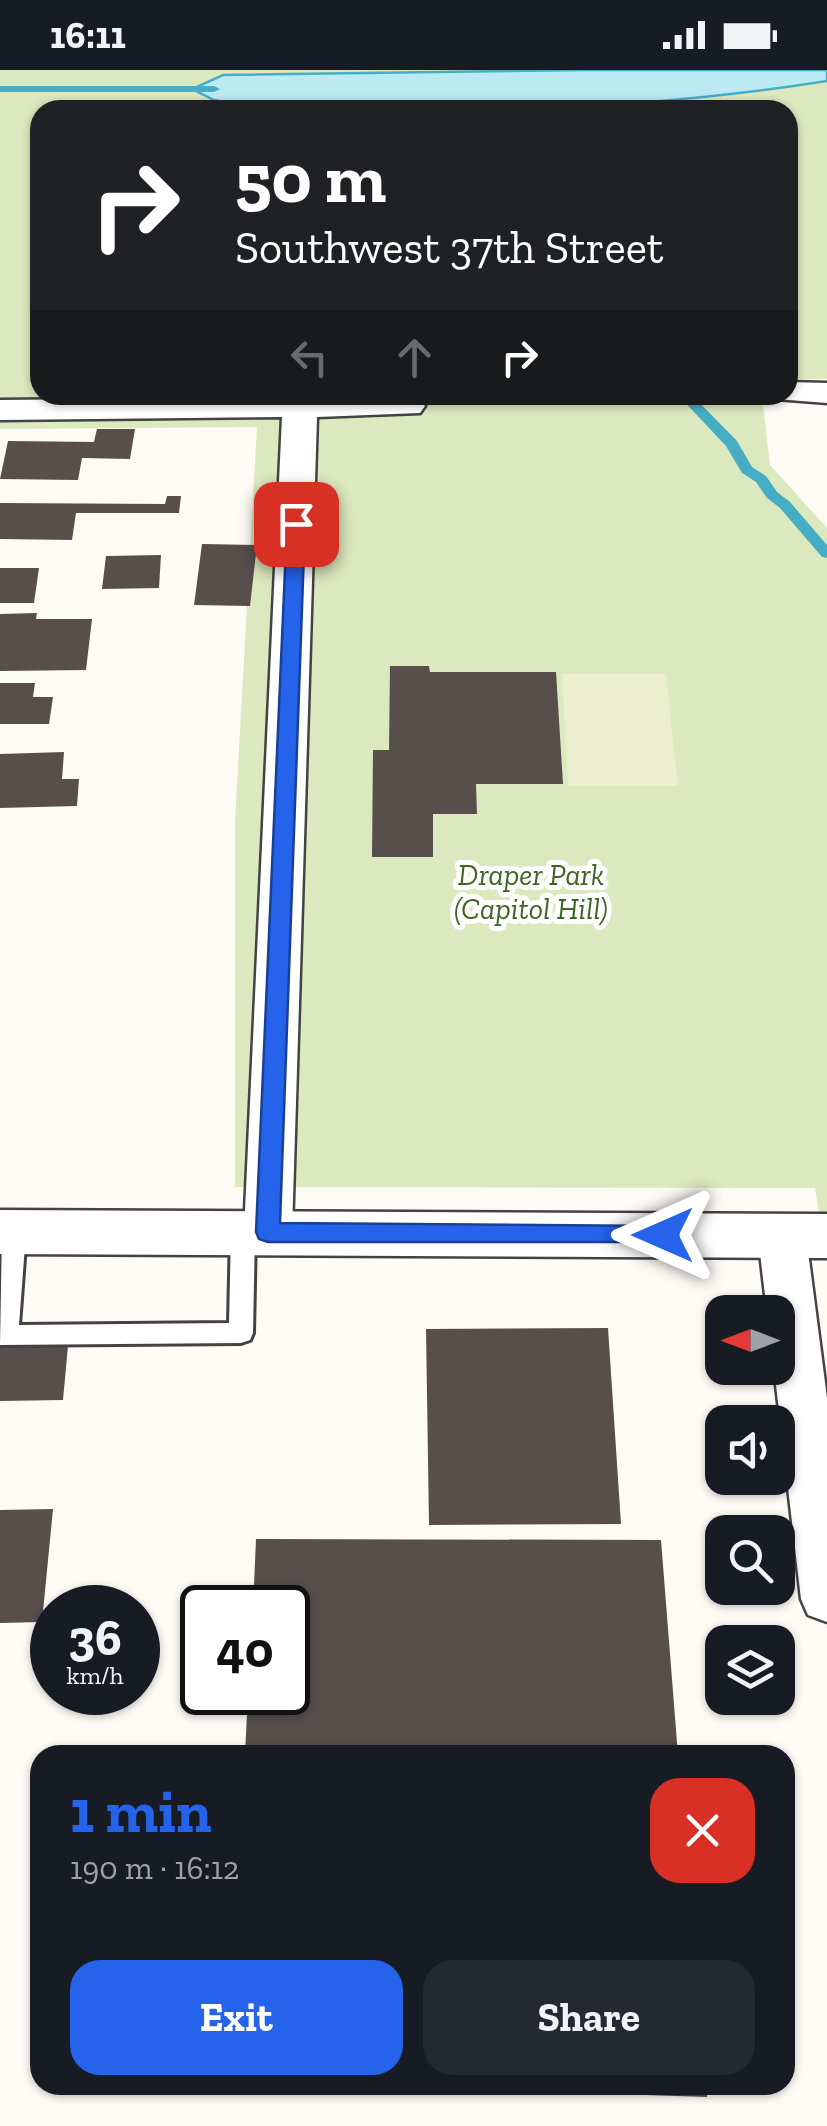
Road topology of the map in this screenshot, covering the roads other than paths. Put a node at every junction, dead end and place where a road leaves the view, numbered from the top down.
1 (798, 392) edge
2 (827, 392) edge
3 (408, 406) dead end
4 (300, 407) junction
5 (0, 410) edge
6 (7, 1232) edge
7 (255, 1232) junction
8 (804, 1236) edge
9 (3, 1335) edge
10 (827, 1600) edge

1 - 2 street
3 - 4 street
4 - 5 street
4 - 7 street
6 - 7 street
6 - 9 lane
7 - 8 street
7 - 9 lane
8 - 10 street

